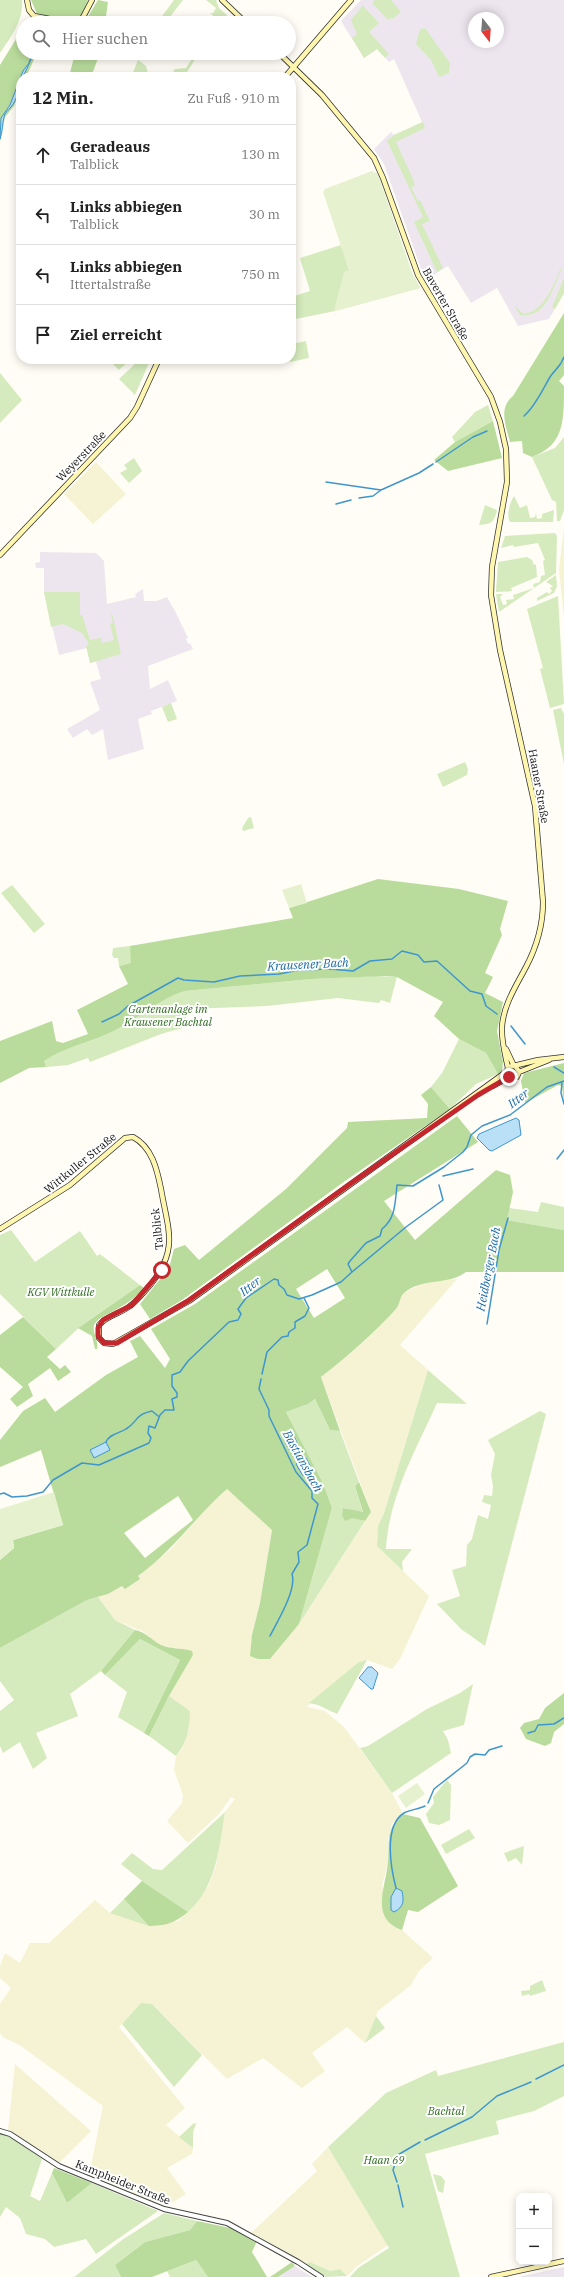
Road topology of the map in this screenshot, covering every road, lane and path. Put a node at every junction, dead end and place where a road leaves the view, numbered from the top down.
1 (27, 0) edge
2 (92, 0) edge
3 (222, 0) edge
4 (351, 0) edge
5 (34, 16) edge
6 (84, 16) edge
7 (239, 16) edge
8 (287, 60) edge
9 (293, 66) junction
10 (289, 72) edge
11 (156, 364) edge
12 (499, 530) joint
13 (0, 555) edge
14 (502, 1042) junction
15 (564, 1057) edge
16 (554, 1058) junction
17 (515, 1066) junction
18 (507, 1070) junction
19 (519, 1072) junction
20 (509, 1077) junction
21 (478, 1095) junction
22 (130, 1137) joint
23 (0, 1230) edge
24 (0, 2131) edge
25 (564, 2261) edge
26 (321, 2277) edge
27 (492, 2277) edge

1 - 5 main road
2 - 6 main road
3 - 7 main road
4 - 9 main road
8 - 9 main road, Baverter Straße
9 - 10 main road
9 - 12 main road, Baverter Straße
11 - 13 main road, Weyerstraße
12 - 14 main road, Haaner Straße
14 - 17 main road
14 - 18 main road, Haaner Straße
15 - 16 main road
16 - 17 main road
16 - 19 main road
17 - 18 main road
17 - 19 main road
18 - 20 main road, Haaner Straße
18 - 21 main road
19 - 20 main road
20 - 21 main road
21 - 22 main road, Talblick
22 - 23 main road, Wittkuller Straße
24 - 26 street, Kampheider Straße
25 - 27 main road

